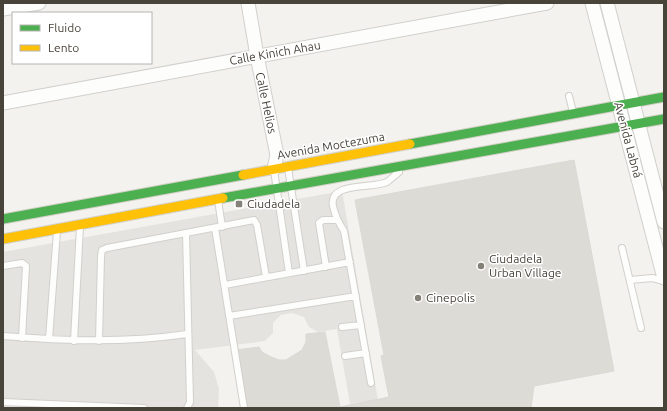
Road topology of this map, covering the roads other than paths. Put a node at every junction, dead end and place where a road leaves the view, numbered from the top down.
1 (39, 3) edge
2 (248, 3) edge
3 (547, 3) edge
4 (592, 3) edge
5 (607, 3) edge
6 (3, 9) edge
7 (256, 56) junction
8 (569, 96) dead end
9 (664, 97) edge
10 (3, 103) edge
11 (633, 103) junction
12 (618, 106) junction
13 (574, 114) junction
14 (664, 119) edge
15 (639, 123) junction
16 (625, 126) junction
17 (277, 155) junction
18 (408, 164) junction
19 (287, 166) junction
20 (274, 169) junction
21 (292, 185) junction
22 (276, 188) junction
23 (218, 198) junction
24 (3, 220) edge
25 (336, 220) junction
26 (664, 222) edge
27 (80, 225) junction
28 (222, 227) junction
29 (215, 228) junction
30 (57, 229) junction
31 (186, 233) junction
32 (3, 239) edge
33 (622, 248) dead end
34 (350, 262) junction
35 (3, 266) edge
36 (326, 267) junction
37 (304, 271) junction
38 (288, 274) junction
39 (266, 277) junction
40 (664, 279) edge
41 (630, 280) junction
42 (225, 285) junction
43 (356, 296) junction
44 (229, 316) junction
45 (361, 325) junction
46 (342, 327) dead end
47 (641, 328) dead end
48 (187, 334) junction
49 (3, 336) edge
50 (22, 338) junction
51 (49, 339) junction
52 (74, 341) junction
53 (99, 341) junction
54 (366, 353) junction
55 (345, 356) dead end
56 (372, 383) dead end
57 (3, 402) edge
58 (69, 407) edge
59 (144, 408) edge
60 (187, 408) edge
61 (244, 408) edge

1 - 6 street
2 - 7 street, Calle Helios
3 - 7 street, Calle Kinich Ahau
4 - 12 street, Avenida Labná
5 - 11 street, Avenida Labná
7 - 10 street, Calle Kinich Ahau
7 - 17 street, Calle Helios
8 - 13 lane
9 - 11 street, Avenida Moctezuma
11 - 12 street, Avenida Moctezuma
11 - 15 street, Avenida Labná
12 - 13 street, Avenida Moctezuma
12 - 16 street, Avenida Labná
13 - 19 street, Avenida Moctezuma
14 - 15 street
15 - 16 street
15 - 26 street, Avenida Labná
16 - 18 street
16 - 40 street, Avenida Labná
17 - 19 street
17 - 20 street, Calle Helios
18 - 21 street
18 - 25 lane
19 - 20 street, Avenida Moctezuma
19 - 21 lane
20 - 22 lane
20 - 24 street, Avenida Moctezuma
21 - 22 street
21 - 37 lane
22 - 23 street
22 - 38 lane
23 - 27 street
23 - 28 lane
25 - 34 lane
25 - 36 lane
27 - 30 street
27 - 52 lane
28 - 29 lane
28 - 39 lane
29 - 31 lane
29 - 42 lane
30 - 32 street
30 - 51 lane
31 - 48 lane
31 - 53 lane
33 - 41 lane
34 - 36 lane
34 - 43 lane
35 - 50 lane
36 - 37 lane
37 - 38 lane
38 - 39 lane
39 - 42 lane
40 - 41 lane
41 - 47 lane
42 - 44 lane
43 - 44 lane
43 - 45 lane
44 - 61 lane
45 - 46 lane
45 - 54 lane
48 - 53 lane
48 - 60 lane
49 - 50 lane
50 - 51 lane
51 - 52 lane
52 - 53 lane
54 - 55 lane
54 - 56 lane
57 - 58 lane
58 - 59 lane

